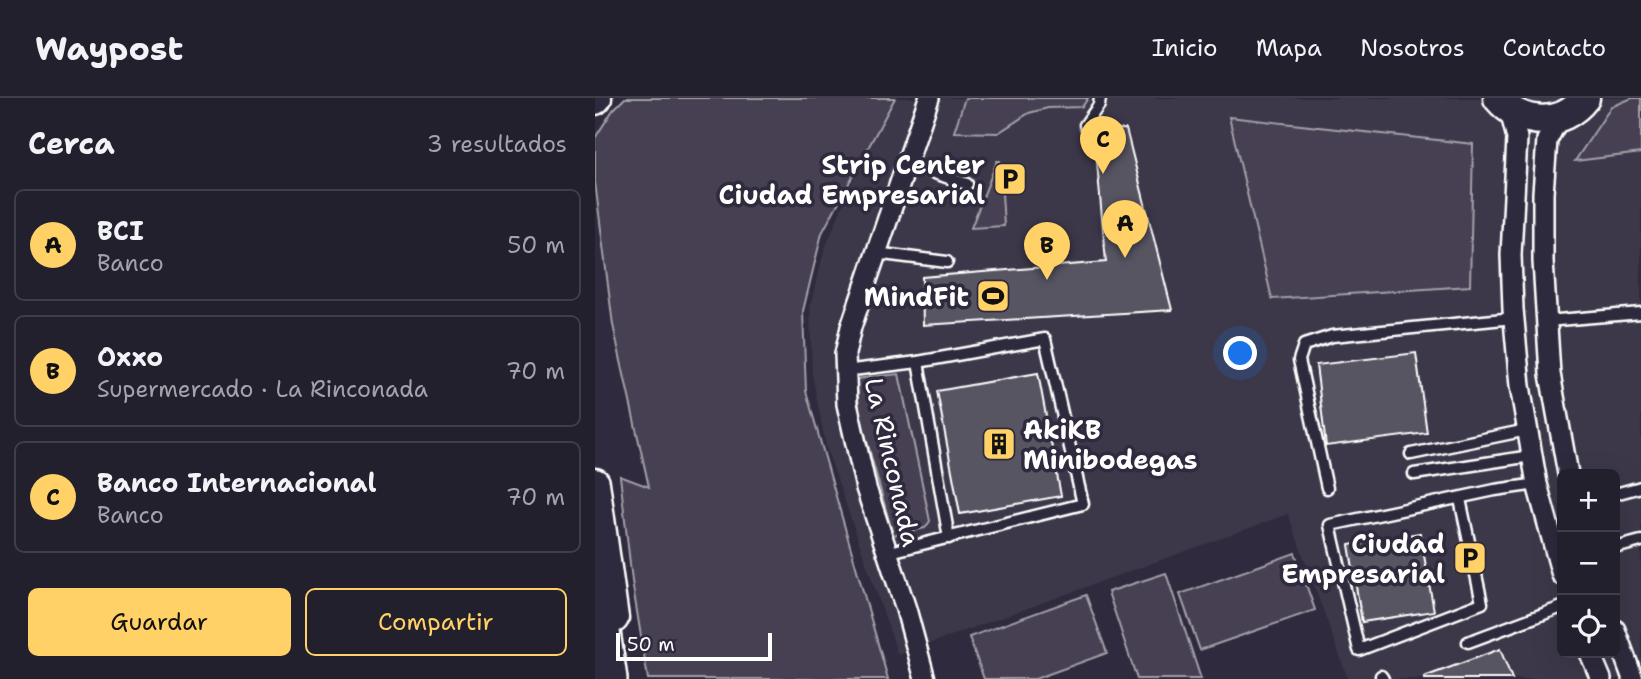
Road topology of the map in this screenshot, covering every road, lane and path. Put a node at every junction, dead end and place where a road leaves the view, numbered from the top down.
1 (929, 98) edge
2 (1100, 98) edge
3 (1585, 98) edge
4 (1498, 102) edge
5 (1559, 118) junction
6 (1085, 125) dead end
7 (907, 164) junction
8 (967, 184) dead end
9 (875, 253) junction
10 (947, 262) dead end
11 (1641, 313) edge
12 (1514, 318) junction
13 (1546, 321) junction
14 (918, 362) junction
15 (844, 371) junction
16 (1527, 430) junction
17 (1411, 454) dead end
18 (1531, 456) junction
19 (1567, 469) edge
20 (1414, 474) dead end
21 (595, 483) edge
22 (1537, 484) junction
23 (1641, 487) edge
24 (1327, 488) dead end
25 (1620, 493) edge
26 (1460, 499) junction
27 (949, 538) junction
28 (1641, 541) edge
29 (1620, 547) edge
30 (886, 553) junction
31 (1557, 557) edge
32 (595, 592) edge
33 (1557, 609) edge
34 (1468, 642) dead end
35 (1620, 644) edge
36 (1592, 658) edge
37 (608, 679) edge
38 (625, 679) edge
39 (925, 679) edge
40 (1601, 679) edge
41 (1633, 679) edge

1 - 7 street, La Rinconada
2 - 6 lane
3 - 5 street
4 - 5 street
4 - 12 street
5 - 13 street
7 - 8 lane
7 - 9 street, La Rinconada
9 - 10 lane
9 - 15 street, La Rinconada
11 - 13 lane
12 - 16 street
12 - 24 lane
13 - 19 street
14 - 15 lane
14 - 27 lane
14 - 27 lane
15 - 30 street, La Rinconada
16 - 17 lane
16 - 18 street
18 - 20 lane
18 - 22 street
21 - 38 street
22 - 26 lane
22 - 31 street
23 - 25 lane
26 - 26 lane
27 - 30 lane
28 - 29 lane
30 - 39 street, La Rinconada
32 - 37 highway
33 - 34 lane
35 - 41 street
36 - 40 street

